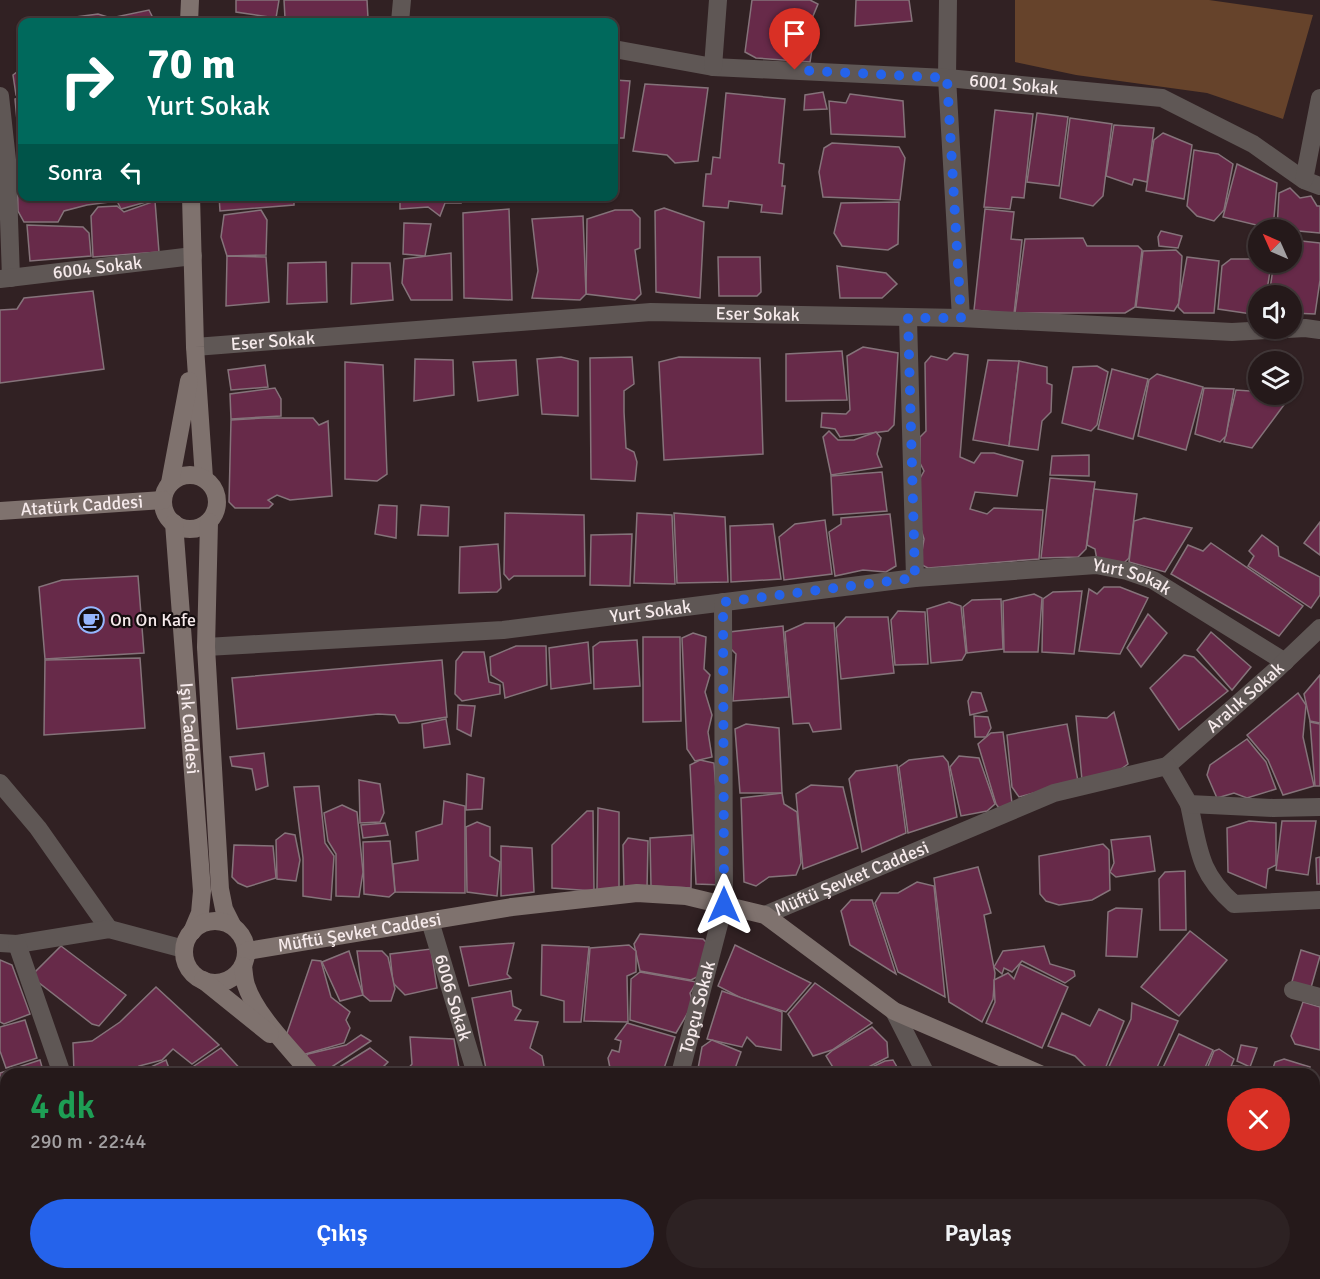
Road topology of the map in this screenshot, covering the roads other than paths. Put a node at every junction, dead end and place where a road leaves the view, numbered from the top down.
1 (190, 0) edge
2 (402, 0) edge
3 (718, 0) edge
4 (948, 0) edge
5 (189, 18) edge
6 (400, 18) edge
7 (618, 50) edge
8 (713, 67) junction
9 (947, 78) junction
10 (0, 96) edge
11 (1320, 98) edge
12 (1312, 183) edge
13 (191, 201) edge
14 (193, 256) junction
15 (5, 279) edge
16 (908, 318) junction
17 (961, 318) junction
18 (1320, 330) edge
19 (195, 347) junction
20 (204, 478) junction
21 (167, 492) junction
22 (0, 511) edge
23 (209, 522) junction
24 (174, 524) junction
25 (915, 578) junction
26 (723, 602) junction
27 (1320, 628) edge
28 (206, 647) junction
29 (1285, 662) junction
30 (1167, 766) junction
31 (0, 783) edge
32 (1189, 804) junction
33 (1320, 807) edge
34 (1320, 900) edge
35 (724, 905) junction
36 (765, 915) junction
37 (430, 921) junction
38 (232, 925) junction
39 (110, 929) junction
40 (192, 932) junction
41 (6, 944) edge
42 (184, 949) junction
43 (245, 959) junction
44 (202, 980) junction
45 (1293, 990) dead end
46 (1320, 997) edge
47 (894, 1011) junction
48 (293, 1052) junction
49 (59, 1068) edge
50 (306, 1068) edge
51 (474, 1068) edge
52 (682, 1068) edge
53 (923, 1068) edge
54 (1026, 1068) edge

1 - 5 main road
2 - 6 street
3 - 8 street
4 - 9 street
7 - 8 street, 6001 Sokak
8 - 9 street, 6001 Sokak
9 - 12 street, 6001 Sokak
9 - 17 street
10 - 15 street
11 - 12 street
13 - 14 main road, Işık Caddesi
14 - 15 street, 6004 Sokak
14 - 19 main road, Işık Caddesi
16 - 17 street, Eser Sokak
16 - 19 street, Eser Sokak
16 - 25 street
17 - 18 street, Eser Sokak
19 - 20 main road, Işık Caddesi
19 - 21 main road, Işık Caddesi
20 - 21 main road
20 - 23 main road, Işık Caddesi
21 - 22 main road, Atatürk Caddesi
21 - 24 main road, Işık Caddesi
23 - 24 main road
23 - 28 main road, Işık Caddesi
24 - 40 main road, Işık Caddesi
25 - 26 street, Yurt Sokak
25 - 29 street, Yurt Sokak
26 - 28 street, Yurt Sokak
26 - 35 street, Topçu Sokak
27 - 29 street, Aralık Sokak
28 - 38 main road, Işık Caddesi
29 - 30 street, Aralık Sokak
30 - 32 street
30 - 36 street, Müftü Şevket Caddesi
31 - 39 street
32 - 33 street
32 - 34 street
35 - 36 main road, Müftü Şevket Caddesi
35 - 37 main road, Müftü Şevket Caddesi
35 - 52 street, Topçu Sokak
36 - 47 main road
37 - 43 main road, Müftü Şevket Caddesi
37 - 51 street, 6006 Sokak
38 - 40 main road
38 - 43 main road
39 - 41 street
39 - 42 street
40 - 42 main road
41 - 49 street
42 - 44 main road
43 - 44 main road, Müftü Şevket Caddesi
43 - 48 main road
44 - 48 main road
45 - 46 street
47 - 53 street
47 - 54 main road
48 - 50 main road

